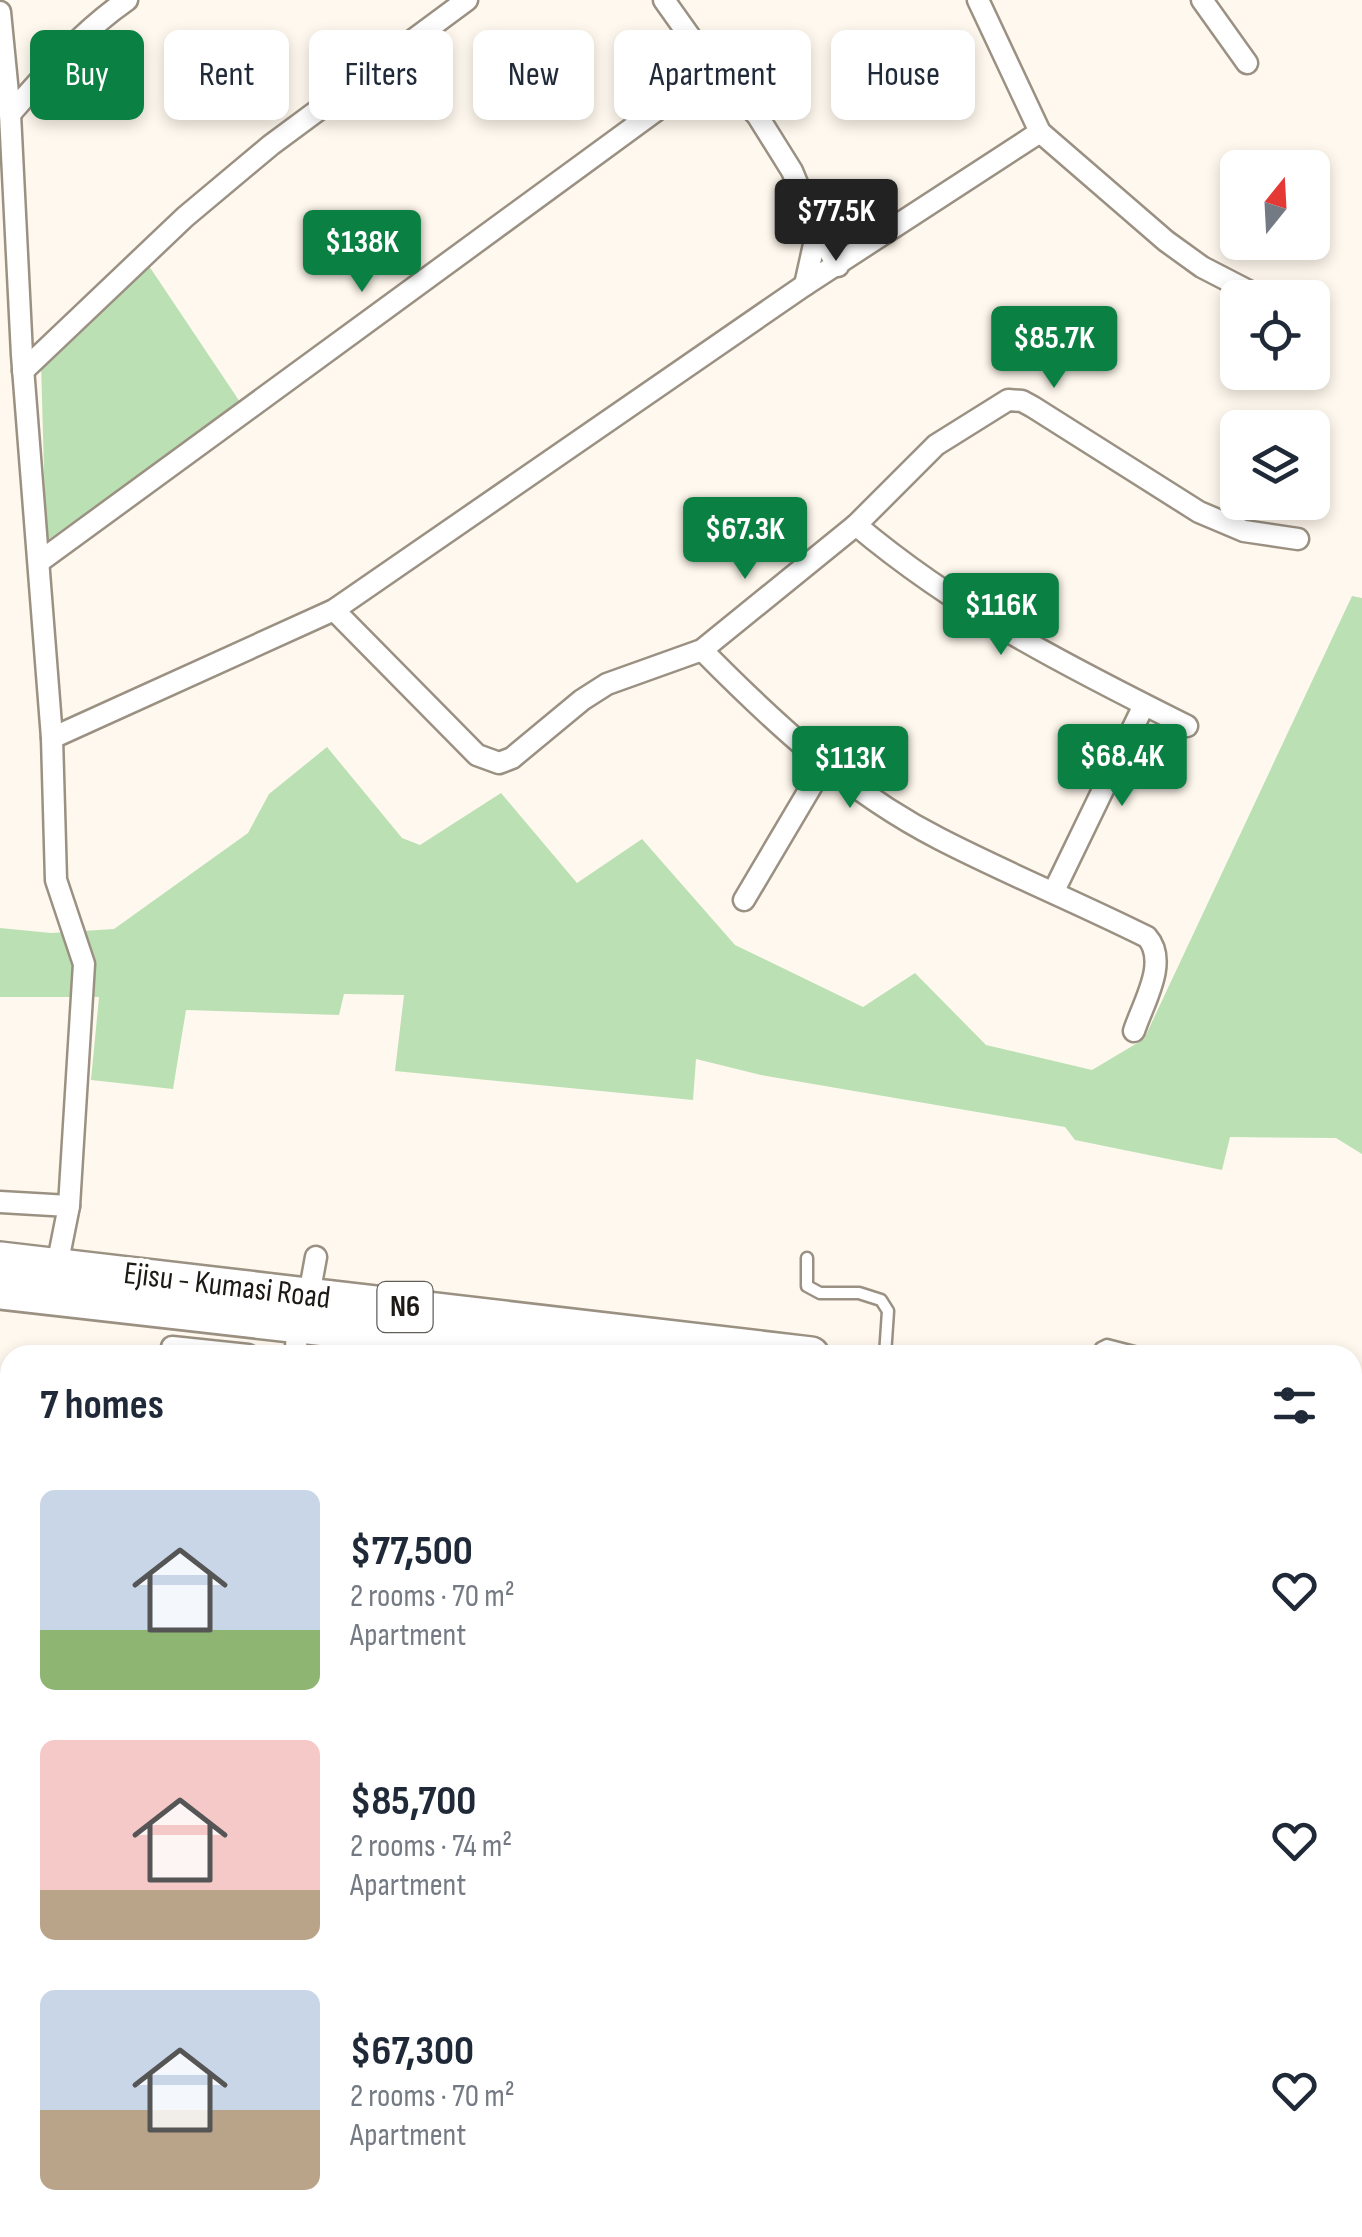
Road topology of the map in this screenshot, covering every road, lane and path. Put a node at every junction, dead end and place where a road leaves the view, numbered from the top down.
1 (127, 0) edge
2 (467, 0) edge
3 (664, 0) edge
4 (978, 0) edge
5 (1202, 0) edge
6 (0, 12) edge
7 (685, 30) edge
8 (1247, 64) dead end
9 (10, 114) junction
10 (643, 120) edge
11 (760, 120) edge
12 (1040, 132) junction
13 (818, 231) junction
14 (838, 266) junction
15 (1227, 280) edge
16 (805, 285) junction
17 (0, 352) edge
18 (22, 363) junction
19 (856, 525) junction
20 (1298, 539) dead end
21 (40, 562) junction
22 (334, 610) junction
23 (702, 650) junction
24 (1144, 705) junction
25 (1187, 726) dead end
26 (52, 738) junction
27 (824, 765) junction
28 (1054, 891) junction
29 (744, 900) dead end
30 (1134, 1031) dead end
31 (0, 1202) edge
32 (69, 1206) junction
33 (316, 1257) dead end
34 (807, 1258) dead end
35 (0, 1260) edge
36 (56, 1266) junction
37 (0, 1291) edge
38 (299, 1324) edge
39 (479, 1345) edge
40 (646, 1345) edge
41 (886, 1345) edge

1 - 9 street
2 - 18 street
3 - 7 street
4 - 12 street
5 - 8 street
6 - 9 street
9 - 18 street
10 - 21 street
11 - 13 street
12 - 14 street
12 - 15 street
13 - 14 street
13 - 16 street
14 - 16 street
16 - 22 street
17 - 18 street
18 - 21 street
19 - 20 street
19 - 23 street
19 - 24 street
21 - 26 street
22 - 23 street
22 - 26 street
23 - 27 street
24 - 25 street
24 - 28 street
26 - 32 street
27 - 28 street
27 - 29 street
28 - 30 street
31 - 32 street
32 - 36 street
33 - 38 street
34 - 41 lane
35 - 36 highway, Ejisu - Kumasi Road / N6
36 - 38 highway, Ejisu - Kumasi Road / N6
37 - 38 highway, N6
38 - 39 highway, N6
38 - 40 highway, Ejisu - Kumasi Road / N6

